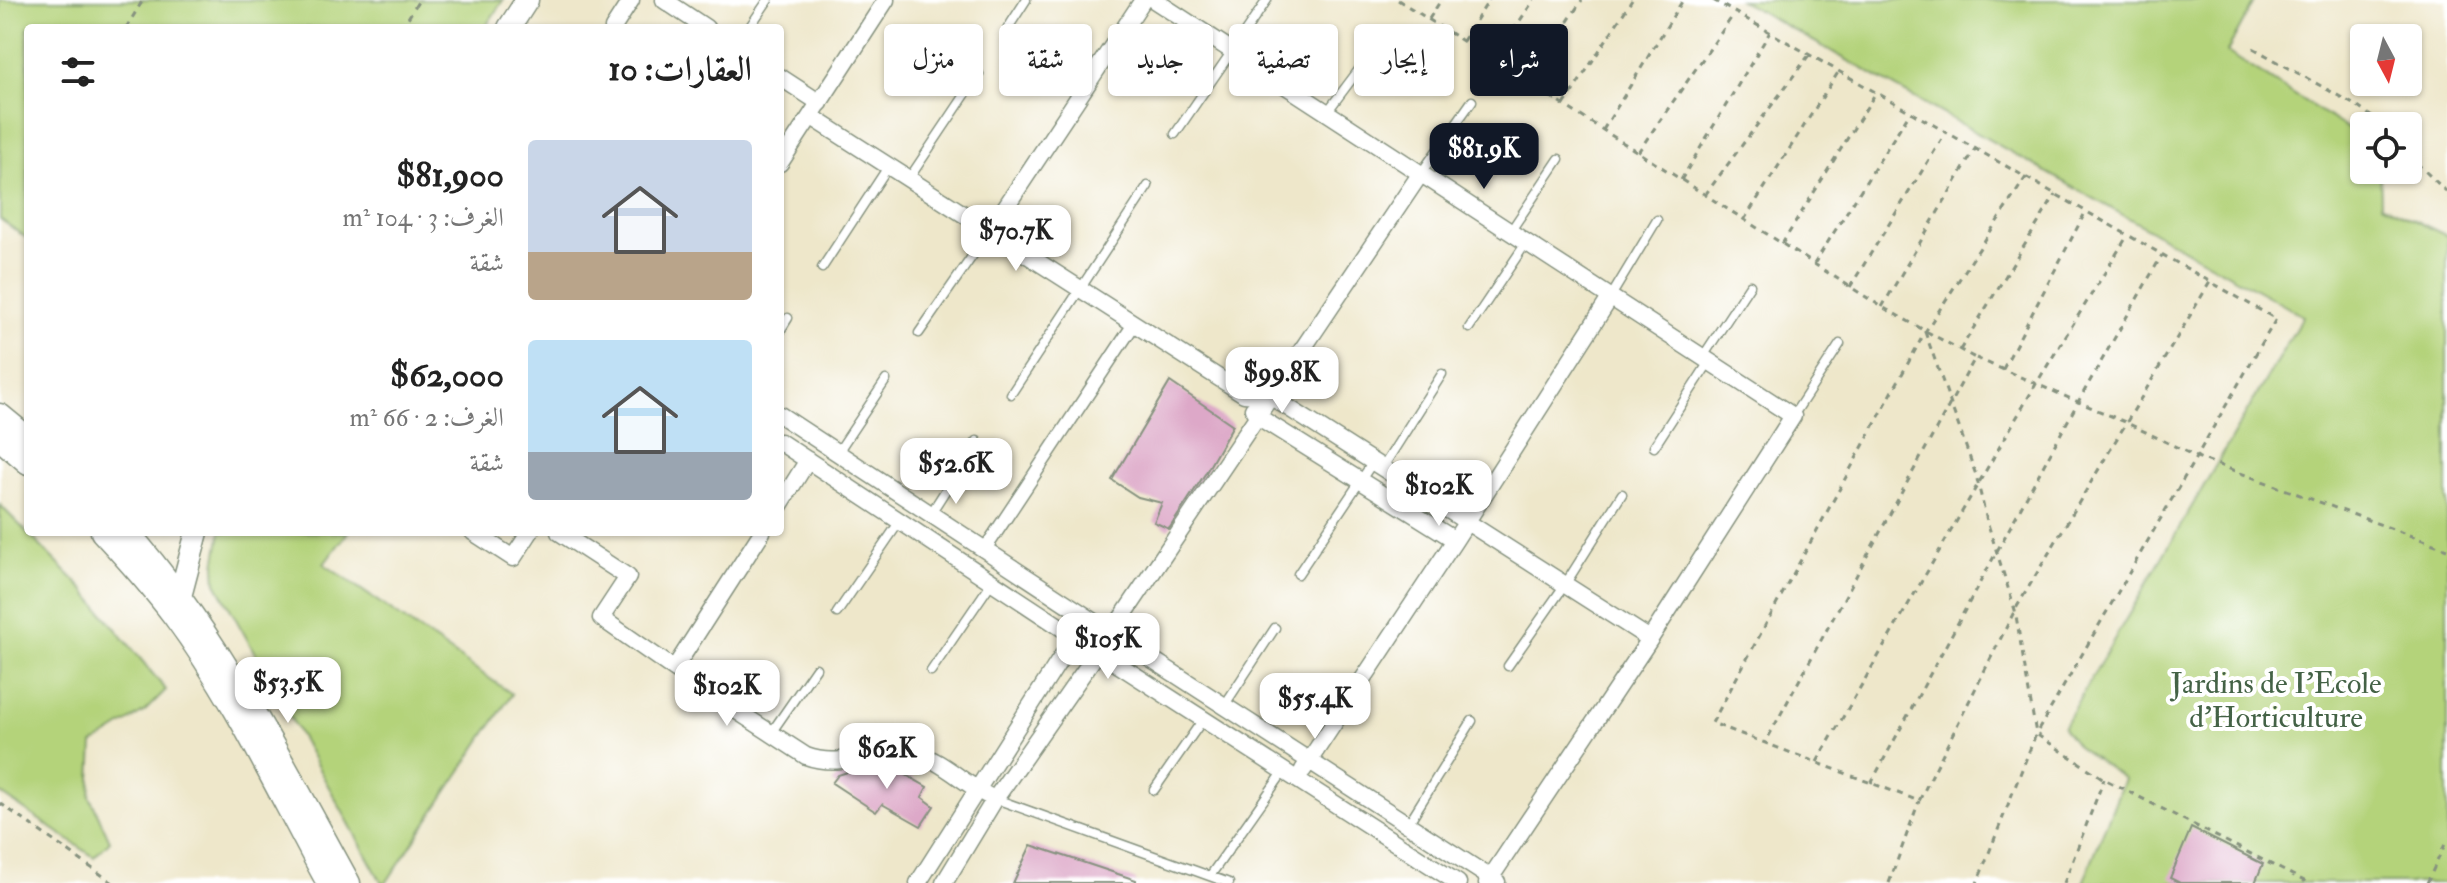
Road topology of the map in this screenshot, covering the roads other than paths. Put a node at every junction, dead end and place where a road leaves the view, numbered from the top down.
1 (527, 0) edge
2 (631, 0) edge
3 (664, 0) edge
4 (768, 0) edge
5 (886, 0) edge
6 (1026, 0) edge
7 (1143, 0) edge
8 (1154, 0) edge
9 (1267, 0) edge
10 (512, 24) edge
11 (616, 24) edge
12 (700, 24) edge
13 (752, 24) edge
14 (1011, 24) edge
15 (1250, 24) edge
16 (1229, 51) edge
17 (1229, 55) edge
18 (1354, 76) edge
19 (784, 81) edge
20 (964, 96) edge
21 (1300, 96) edge
22 (1472, 101) dead end
23 (816, 110) junction
24 (1326, 113) junction
25 (1175, 134) dead end
26 (784, 157) edge
27 (1559, 159) dead end
28 (888, 167) junction
29 (1421, 173) junction
30 (908, 180) junction
31 (1148, 186) dead end
32 (1657, 220) dead end
33 (989, 232) junction
34 (1510, 232) junction
35 (1526, 243) junction
36 (822, 268) dead end
37 (1750, 285) dead end
38 (1081, 290) junction
39 (1610, 298) junction
40 (788, 318) dead end
41 (784, 324) edge
42 (1134, 324) junction
43 (1469, 328) dead end
44 (919, 333) dead end
45 (1840, 344) dead end
46 (1706, 360) junction
47 (1442, 374) dead end
48 (886, 380) dead end
49 (1011, 394) dead end
50 (1244, 394) junction
51 (1270, 396) junction
52 (0, 415) edge
53 (1257, 416) junction
54 (1793, 416) junction
55 (784, 418) edge
56 (24, 435) edge
57 (0, 439) edge
58 (977, 441) dead end
59 (784, 445) edge
60 (1654, 447) dead end
61 (838, 453) junction
62 (24, 460) edge
63 (808, 460) junction
64 (1378, 464) junction
65 (1359, 482) junction
66 (1622, 494) dead end
67 (784, 499) edge
68 (931, 513) junction
69 (1467, 520) junction
70 (900, 521) junction
71 (106, 536) edge
72 (131, 536) edge
73 (196, 536) edge
74 (479, 536) edge
75 (527, 536) edge
76 (565, 536) edge
77 (759, 536) edge
78 (1455, 540) junction
79 (985, 549) junction
80 (973, 568) junction
81 (1298, 574) dead end
82 (992, 581) junction
83 (1566, 583) junction
84 (180, 595) junction
85 (837, 613) dead end
86 (174, 617) junction
87 (1087, 617) junction
88 (1275, 628) dead end
89 (1110, 632) junction
90 (1074, 636) junction
91 (1650, 639) junction
92 (1098, 650) junction
93 (1508, 666) dead end
94 (816, 668) dead end
95 (674, 669) junction
96 (931, 671) dead end
97 (1224, 706) junction
98 (1204, 718) junction
99 (1472, 721) dead end
100 (771, 733) junction
101 (1309, 761) junction
102 (1291, 774) junction
103 (1154, 790) dead end
104 (977, 791) junction
105 (995, 799) junction
106 (1407, 824) junction
107 (1210, 876) junction
108 (1492, 881) edge
109 (328, 883) edge
110 (349, 883) edge
111 (918, 883) edge
112 (944, 883) edge
113 (1229, 883) edge
114 (1458, 883) edge

1 - 10 main road
2 - 11 street
3 - 12 street
4 - 13 lane
5 - 23 street
6 - 14 lane
7 - 33 street
8 - 16 street
9 - 15 lane
17 - 25 lane
18 - 24 lane
19 - 23 street
20 - 30 lane
21 - 24 street
22 - 29 lane
23 - 26 street
23 - 28 street
24 - 29 street
27 - 34 lane
28 - 30 street
28 - 36 lane
29 - 34 street
29 - 51 street
30 - 33 street
31 - 38 lane
32 - 39 lane
33 - 38 street
33 - 44 lane
34 - 35 street
35 - 39 street
35 - 43 lane
37 - 46 lane
38 - 42 street
38 - 49 lane
39 - 46 street
39 - 69 street
40 - 41 lane
42 - 50 street
42 - 79 street
45 - 54 lane
46 - 54 street
46 - 60 lane
47 - 64 lane
48 - 61 lane
50 - 51 street
50 - 53 street
51 - 53 street
51 - 64 street
52 - 56 main road
53 - 65 street
53 - 89 street
54 - 91 street
55 - 61 street
57 - 62 main road
58 - 68 lane
59 - 63 street
61 - 68 street
63 - 67 street
63 - 70 street
64 - 65 lane
64 - 69 street
65 - 78 street
65 - 81 lane
66 - 83 lane
68 - 79 street
69 - 78 street
69 - 83 street
70 - 80 street
70 - 85 lane
71 - 86 main road
72 - 84 main road
73 - 84 main road
74 - 75 street
76 - 95 street
77 - 95 street
78 - 101 street
79 - 80 street
79 - 87 street
80 - 82 street
82 - 90 street
82 - 96 lane
83 - 91 street
83 - 93 lane
84 - 86 main road
84 - 110 main road
86 - 109 main road
87 - 89 street
87 - 90 street
88 - 97 lane
89 - 92 street
89 - 97 street
90 - 92 street
90 - 104 street
91 - 108 street
92 - 98 street
92 - 105 street
94 - 100 lane
95 - 100 street
97 - 101 street
98 - 102 street
98 - 103 lane
99 - 106 lane
100 - 104 street
101 - 102 street
101 - 106 street
102 - 107 lane
102 - 114 street
104 - 105 street
104 - 111 street
105 - 107 lane
105 - 112 street
106 - 108 street
107 - 113 lane

